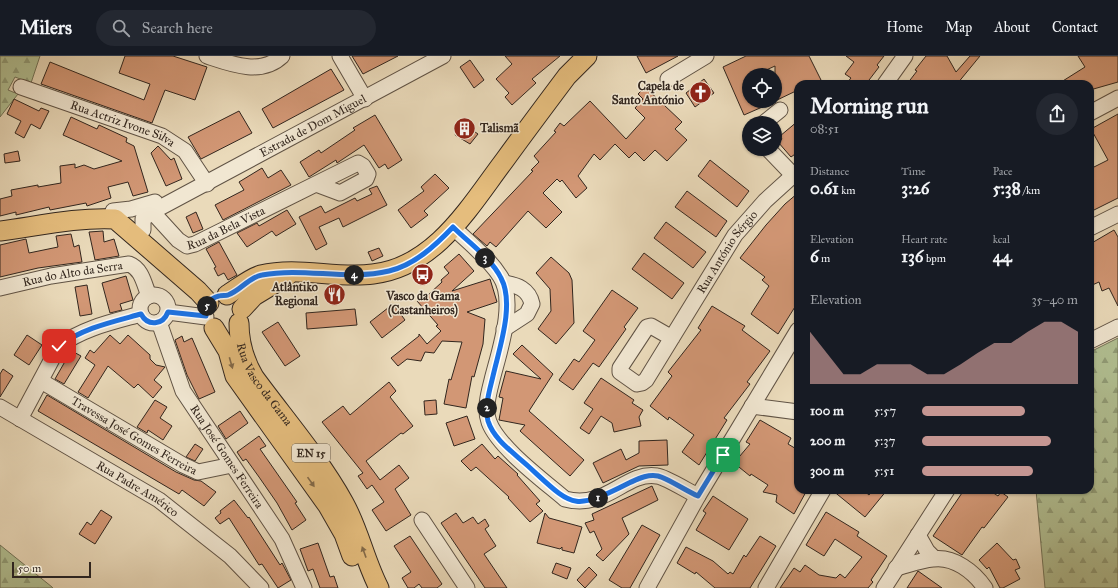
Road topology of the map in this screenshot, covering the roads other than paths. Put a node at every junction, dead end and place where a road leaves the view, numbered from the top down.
1 (207, 56) edge
2 (282, 56) edge
3 (340, 56) edge
4 (443, 56) edge
5 (587, 56) edge
6 (706, 56) edge
7 (905, 56) edge
8 (668, 79) dead end
9 (888, 80) edge
10 (20, 87) dead end
11 (1118, 98) edge
12 (365, 99) junction
13 (780, 110) dead end
14 (1094, 111) edge
15 (773, 116) edge
16 (776, 156) edge
17 (794, 171) edge
18 (794, 175) edge
19 (207, 184) junction
20 (316, 184) dead end
21 (149, 209) junction
22 (113, 211) junction
23 (1118, 214) edge
24 (56, 223) junction
25 (1094, 226) edge
26 (453, 227) junction
27 (143, 230) junction
28 (0, 231) edge
29 (291, 273) junction
30 (504, 283) junction
31 (0, 288) edge
32 (149, 296) junction
33 (215, 308) junction
34 (141, 314) junction
35 (241, 316) junction
36 (163, 317) junction
37 (1118, 327) edge
38 (504, 329) junction
39 (794, 337) edge
40 (672, 338) dead end
41 (1094, 339) edge
42 (41, 381) junction
43 (752, 406) junction
44 (0, 408) edge
45 (794, 411) edge
46 (20, 419) junction
47 (232, 465) junction
48 (821, 494) edge
49 (944, 494) edge
50 (698, 496) junction
51 (422, 520) dead end
52 (918, 535) junction
53 (934, 558) junction
54 (896, 568) junction
55 (262, 588) edge
56 (304, 588) edge
57 (364, 588) edge
58 (379, 588) edge
59 (467, 588) edge
60 (648, 588) edge
61 (766, 588) edge
62 (884, 588) edge
63 (985, 588) edge

1 - 2 street
3 - 12 street
4 - 12 street, Estrada de Dom Miguel
5 - 26 main road
6 - 8 street
7 - 9 street
10 - 19 street, Rua Actriz Ivone Silva
11 - 14 street
12 - 19 street, Estrada de Dom Miguel
13 - 15 street
16 - 17 street
18 - 40 street, Rua António Sérgio
19 - 21 street, Estrada de Dom Miguel
20 - 21 street, Rua da Bela Vista
21 - 22 street, Estrada de Dom Miguel
21 - 27 street
22 - 24 main road, Estrada de Dom Miguel
22 - 27 main road, Estrada de Dom Miguel
23 - 25 street
24 - 28 main road, Estrada de Dom Miguel
24 - 33 main road, Estrada de Dom Miguel
26 - 29 main road
26 - 30 street
27 - 33 main road, Estrada de Dom Miguel
29 - 33 main road
29 - 35 main road
30 - 38 street
30 - 38 street
31 - 32 street, Rua do Alto da Serra
32 - 34 street
32 - 36 street
33 - 35 main road
33 - 35 main road
33 - 36 street
33 -> 57 main road, Rua Vasco da Gama / EN 15
34 - 36 street
34 - 42 street
58 -> 35 main road, Rua Vasco da Gama / EN 15
36 - 47 street, Rua José Gomes Ferreira
37 - 41 street
38 - 50 street
39 - 43 street
42 - 46 street
42 - 47 street, Travessa José Gomes Ferreira
43 - 45 street
43 - 50 street
44 - 46 street, Rua Padre Américo
46 - 55 street, Rua Padre Américo
47 - 56 street, Rua José Gomes Ferreira
48 - 61 street
49 - 52 street
50 - 60 street
51 - 59 street
52 - 53 street
52 - 54 street
53 - 54 street
53 - 63 street
54 - 62 street

